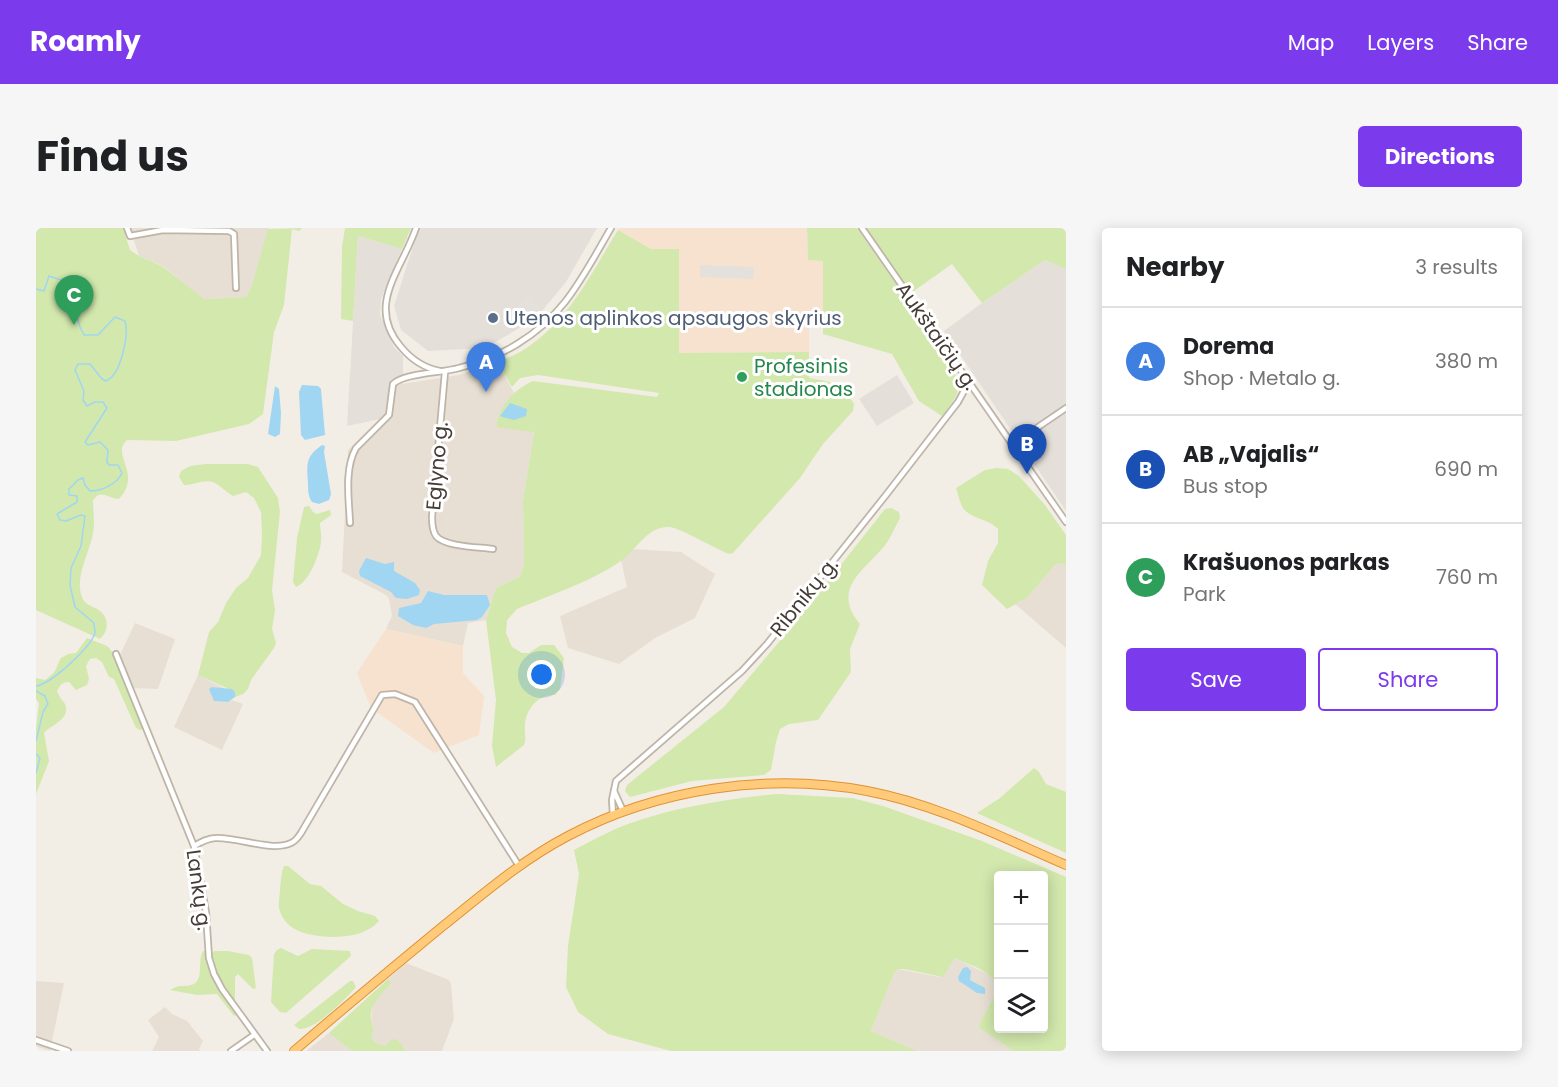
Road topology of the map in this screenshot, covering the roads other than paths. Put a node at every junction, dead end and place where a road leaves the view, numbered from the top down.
1 (127, 228) edge
2 (416, 228) edge
3 (612, 228) edge
4 (862, 228) edge
5 (236, 288) dead end
6 (445, 372) junction
7 (964, 378) junction
8 (1066, 408) edge
9 (1013, 444) junction
10 (1066, 522) edge
11 (350, 523) dead end
12 (493, 549) dead end
13 (116, 654) dead end
14 (614, 791) junction
15 (623, 811) junction
16 (613, 815) junction
17 (194, 846) junction
18 (1066, 865) edge
19 (519, 866) junction
20 (254, 1035) junction
21 (36, 1040) edge
22 (68, 1051) edge
23 (231, 1051) edge
24 (267, 1051) edge
25 (294, 1051) edge

1 - 5 street
2 - 6 street
3 - 6 street
4 - 7 street, Aukštaičių g.
6 - 11 street
6 - 12 street, Eglyno g.
7 - 9 street, Aukštaičių g.
7 - 14 street, Ribnikų g.
8 - 9 street
9 - 10 street, Aukštaičių g.
13 - 17 street, Lankų g.
14 - 15 street
14 - 16 street
15 - 16 highway
15 - 18 highway
16 - 19 highway
17 - 19 street
17 - 20 street, Lankų g.
19 - 25 highway
20 - 23 street
20 - 24 street, Lankų g.
21 - 22 street

